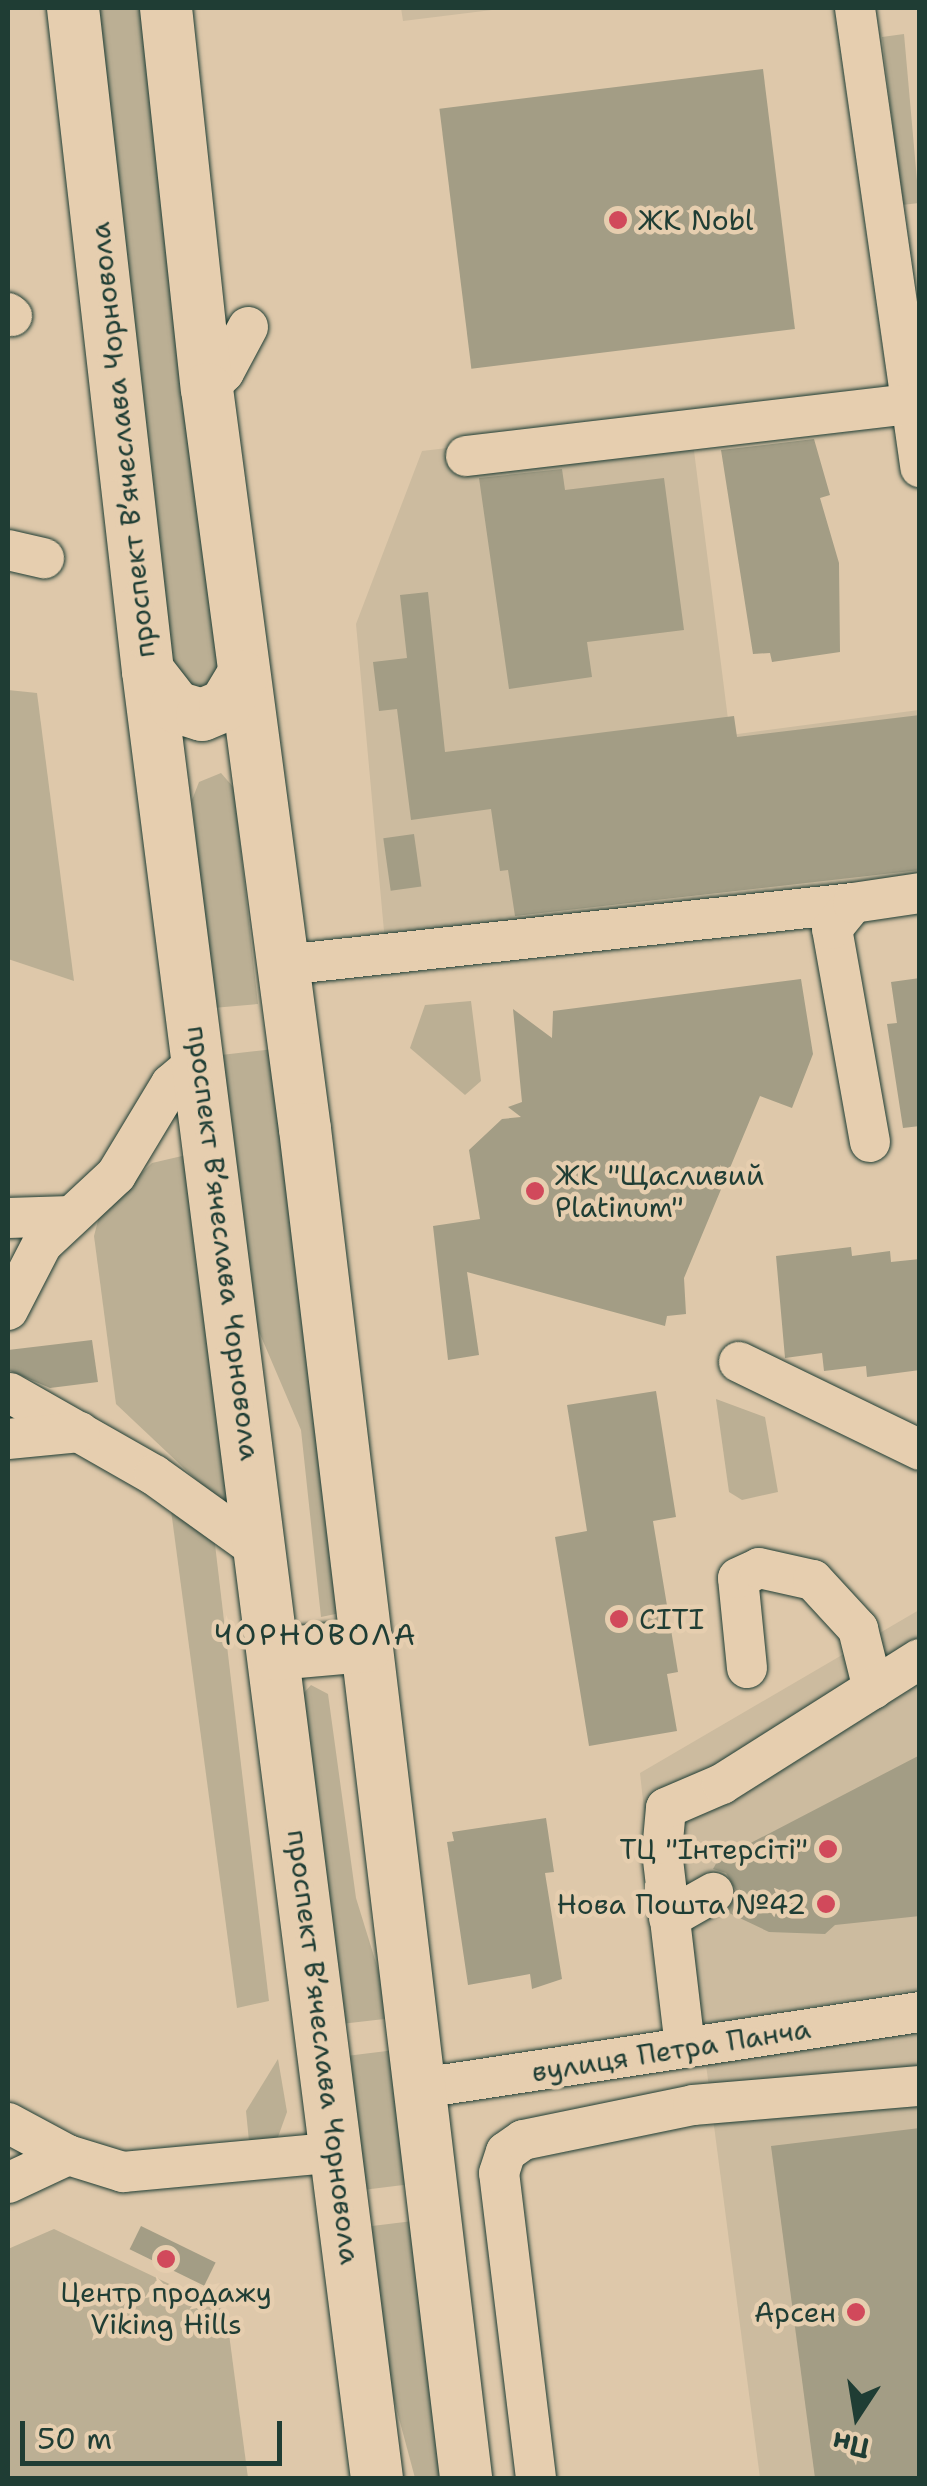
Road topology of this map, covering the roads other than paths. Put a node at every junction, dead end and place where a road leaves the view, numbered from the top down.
1 (73, 8) edge
2 (166, 8) edge
3 (856, 8) edge
4 (904, 247) edge
5 (248, 327) dead end
6 (206, 389) junction
7 (910, 404) junction
8 (466, 456) dead end
9 (920, 467) edge
10 (148, 670) junction
11 (242, 678) junction
12 (255, 772) junction
13 (164, 786) junction
14 (920, 893) edge
15 (853, 902) junction
16 (284, 965) junction
17 (201, 1058) junction
18 (870, 1142) dead end
19 (71, 1216) junction
20 (8, 1218) edge
21 (8, 1310) edge
22 (738, 1362) dead end
23 (10, 1393) dead end
24 (80, 1432) junction
25 (8, 1439) edge
26 (920, 1450) edge
27 (263, 1553) junction
28 (367, 1646) junction
29 (275, 1654) junction
30 (920, 1659) edge
31 (747, 1668) dead end
32 (872, 1689) junction
33 (713, 1894) dead end
34 (668, 1918) junction
35 (920, 2012) edge
36 (685, 2048) junction
37 (920, 2086) edge
38 (422, 2088) junction
39 (8, 2123) edge
40 (338, 2152) junction
41 (68, 2154) junction
42 (8, 2184) edge
43 (378, 2478) edge
44 (466, 2478) edge
45 (536, 2478) edge

1 - 10 main road, проспект Вʼячеслава Чорновола
2 - 6 main road
3 - 4 street
4 - 7 street
5 - 6 street
6 - 11 main road
7 - 8 street
7 - 9 street
10 - 11 main road
10 - 13 main road, проспект Вʼячеслава Чорновола
11 - 12 main road
12 - 13 main road
12 - 16 main road
13 - 17 main road, проспект Вʼячеслава Чорновола
14 - 15 street
15 - 16 street
15 - 18 street
16 - 28 main road
17 - 19 street
17 - 27 main road, проспект Вʼячеслава Чорновола
19 - 20 street
19 - 21 street
22 - 26 street
23 - 24 street
24 - 25 street
24 - 27 street
27 - 29 main road, проспект Вʼячеслава Чорновола
28 - 29 main road
28 - 38 main road
29 - 40 main road, проспект Вʼячеслава Чорновола
30 - 32 street
31 - 32 street
32 - 34 street
33 - 34 street
34 - 36 street
35 - 36 street, вулиця Петра Панча
36 - 38 street, вулиця Петра Панча
37 - 45 street
38 - 44 main road
39 - 41 street
40 - 41 street
40 - 43 main road, проспект Вʼячеслава Чорновола
41 - 42 street

